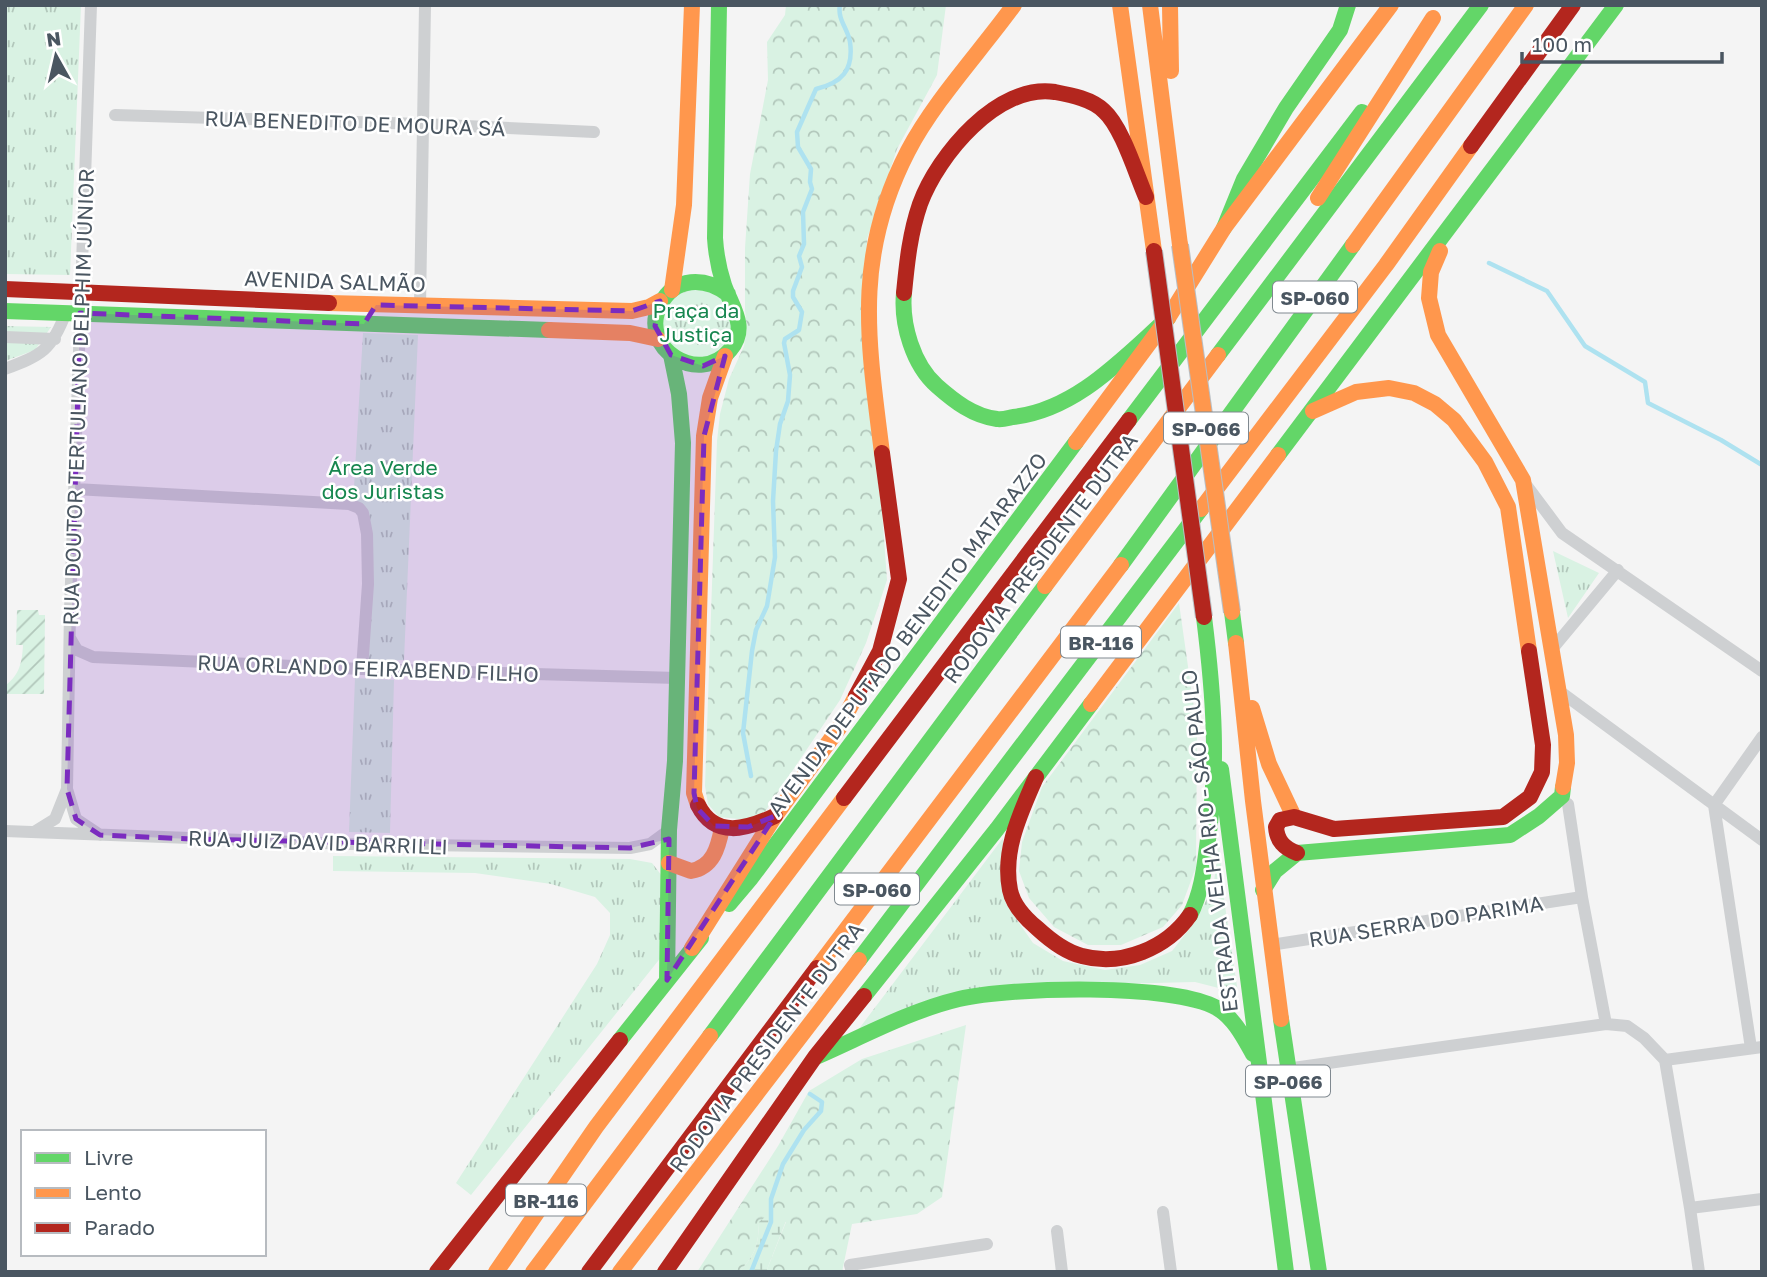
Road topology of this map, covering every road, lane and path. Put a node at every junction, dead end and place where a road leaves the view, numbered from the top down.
1 (91, 5) edge
2 (425, 5) edge
3 (692, 5) edge
4 (719, 5) edge
5 (1014, 5) edge
6 (1120, 5) edge
7 (1150, 5) edge
8 (1170, 5) edge
9 (1348, 5) edge
10 (1391, 5) edge
11 (1481, 5) edge
12 (1526, 5) edge
13 (1573, 5) edge
14 (1616, 5) edge
15 (1438, 11) edge
16 (116, 116) dead end
17 (422, 124) junction
18 (594, 132) dead end
19 (1172, 190) junction
20 (1146, 197) junction
21 (1224, 228) junction
22 (1449, 230) junction
23 (5, 289) edge
24 (82, 291) junction
25 (728, 294) junction
26 (666, 295) junction
27 (376, 304) junction
28 (420, 306) junction
29 (5, 311) edge
30 (73, 313) junction
31 (1247, 316) junction
32 (1168, 318) junction
33 (364, 324) junction
34 (5, 337) edge
35 (55, 339) junction
36 (658, 339) junction
37 (671, 355) junction
38 (725, 356) junction
39 (5, 369) edge
40 (1312, 411) junction
41 (1523, 480) junction
42 (75, 489) junction
43 (1618, 570) junction
44 (69, 635) junction
45 (1237, 643) junction
46 (1553, 648) junction
47 (362, 669) junction
48 (1762, 671) edge
49 (677, 678) junction
50 (1558, 690) junction
51 (1216, 720) junction
52 (1762, 737) edge
53 (1036, 777) junction
54 (67, 789) junction
55 (1568, 804) dead end
56 (1714, 805) junction
57 (775, 816) junction
58 (1294, 817) junction
59 (722, 828) junction
60 (669, 830) junction
61 (5, 831) edge
62 (34, 832) junction
63 (100, 835) junction
64 (1762, 840) edge
65 (1297, 853) junction
66 (669, 863) junction
67 (1263, 890) junction
68 (1582, 897) junction
69 (1270, 945) junction
70 (692, 948) junction
71 (667, 980) junction
72 (1606, 1024) junction
73 (1757, 1047) edge
74 (815, 1057) junction
75 (1257, 1060) junction
76 (1665, 1060) junction
77 (1286, 1069) junction
78 (596, 1127) junction
79 (1762, 1199) edge
80 (1690, 1208) junction
81 (1163, 1212) dead end
82 (1056, 1231) dead end
83 (987, 1244) dead end
84 (437, 1272) edge
85 (480, 1272) edge
86 (496, 1272) edge
87 (533, 1272) edge
88 (589, 1272) edge
89 (620, 1272) edge
90 (665, 1272) edge
91 (852, 1272) edge
92 (1062, 1272) edge
93 (1171, 1272) edge
94 (1286, 1272) edge
95 (1320, 1272) edge
96 (1699, 1272) edge

1 - 24 street, RUA DOUTOR TERTULIANO DELPHIM JÚNIOR
2 - 17 street
3 - 26 main road
4 - 25 main road
5 - 57 main road
6 - 20 main road
7 - 19 main road
8 - 19 main road
9 - 21 main road
10 - 21 main road, AVENIDA DEPUTADO BENEDITO MATARAZZO
11 - 31 main road, RODOVIA PRESIDENTE DUTRA / SP-060
12 - 88 main road, RODOVIA PRESIDENTE DUTRA / SP-060
13 - 89 main road, RODOVIA PRESIDENTE DUTRA / BR-116
14 - 22 main road
15 - 31 main road
15 - 78 main road, RODOVIA PRESIDENTE DUTRA / BR-116
16 - 17 street, RUA BENEDITO DE MOURA SÁ
17 - 18 street, RUA BENEDITO DE MOURA SÁ
17 - 28 street
19 - 45 main road, SP-066, bridge
20 - 32 main road
20 - 51 main road, ESTRADA VELHA RIO - SÃO PAULO / SP-066, bridge
21 - 32 main road, AVENIDA DEPUTADO BENEDITO MATARAZZO
22 - 40 main road
22 - 41 main road
23 - 24 main road, AVENIDA SALMÃO
24 - 27 main road, AVENIDA SALMÃO
24 - 30 street, RUA DOUTOR TERTULIANO DELPHIM JÚNIOR
25 - 26 main road
25 - 38 main road
26 - 28 main road, AVENIDA SALMÃO
26 - 36 main road
27 - 28 main road, AVENIDA SALMÃO
27 - 33 main road
29 - 30 main road, AVENIDA SALMÃO
30 - 33 main road, AVENIDA SALMÃO
30 - 35 street
30 - 42 street, RUA DOUTOR TERTULIANO DELPHIM JÚNIOR
31 - 87 main road, RODOVIA PRESIDENTE DUTRA / SP-060
32 - 70 main road, AVENIDA DEPUTADO BENEDITO MATARAZZO
33 - 36 main road, AVENIDA SALMÃO
34 - 35 street
35 - 39 street
36 - 37 main road
37 - 38 main road
37 - 49 main road
38 - 59 main road
40 - 53 main road
40 - 58 main road
41 - 43 street
41 - 46 main road
42 - 44 street, RUA DOUTOR TERTULIANO DELPHIM JÚNIOR
42 - 47 street
43 - 46 street
43 - 48 street
44 - 47 street, RUA ORLANDO FEIRABEND FILHO
44 - 54 street, RUA DOUTOR TERTULIANO DELPHIM JÚNIOR
45 - 58 main road
45 - 67 main road, SP-066
46 - 50 main road
47 - 49 street, RUA ORLANDO FEIRABEND FILHO
49 - 60 main road
50 - 56 street
50 - 65 main road
51 - 53 main road
51 - 75 main road, ESTRADA VELHA RIO - SÃO PAULO / SP-066
52 - 56 street
53 - 74 main road
54 - 62 street, RUA DOUTOR TERTULIANO DELPHIM JÚNIOR
54 - 63 street, RUA DOUTOR TERTULIANO DELPHIM JÚNIOR
55 - 68 street
56 - 64 street
56 - 73 street
57 - 59 main road
57 - 70 main road
58 - 65 main road
59 - 66 main road
60 - 63 street, RUA JUIZ DAVID BARRILLI
60 - 66 main road
61 - 62 street, RUA JUIZ DAVID BARRILLI
62 - 63 street, RUA JUIZ DAVID BARRILLI
65 - 67 main road
66 - 71 main road
67 - 69 main road, SP-066
68 - 69 street, RUA SERRA DO PARIMA
68 - 72 street
69 - 77 main road, SP-066
70 - 71 main road, AVENIDA DEPUTADO BENEDITO MATARAZZO
71 - 84 main road, AVENIDA DEPUTADO BENEDITO MATARAZZO
72 - 76 street
72 - 77 street
73 - 76 street
74 - 75 main road
74 - 90 main road
75 - 94 main road, SP-066
76 - 80 street
77 - 95 main road, SP-066
78 - 85 main road
78 - 86 main road, RODOVIA PRESIDENTE DUTRA / BR-116
79 - 80 street
80 - 96 street
81 - 93 street
82 - 92 street
83 - 91 street

